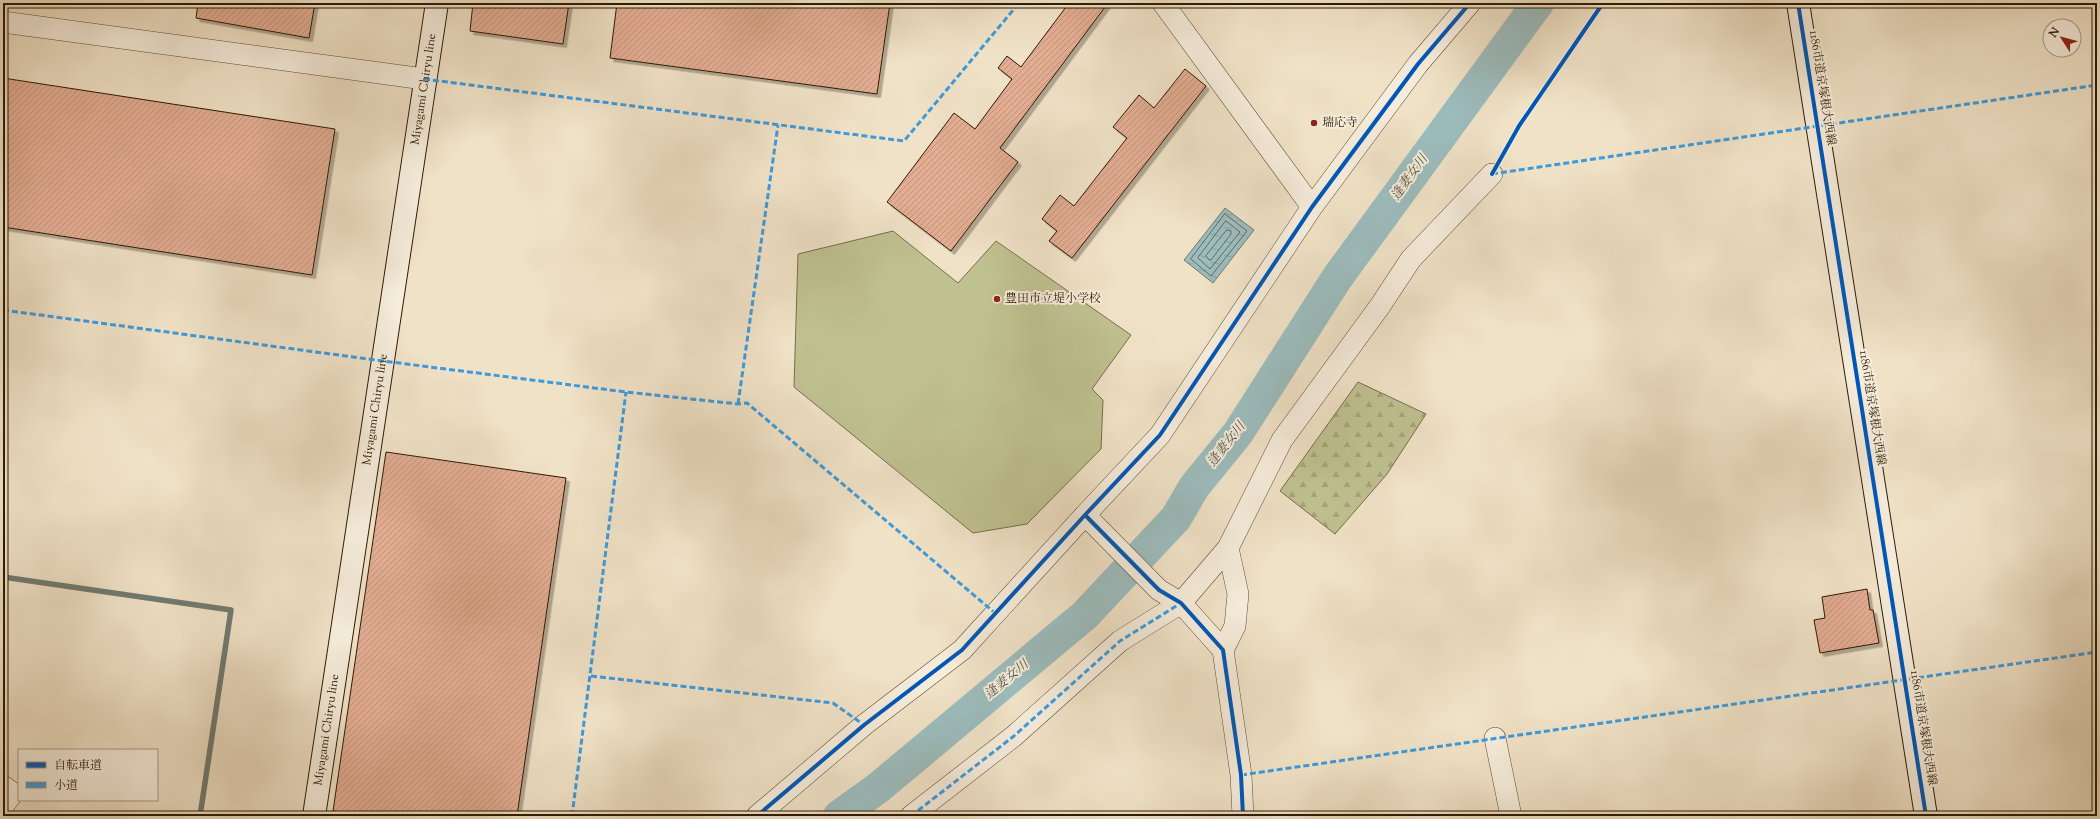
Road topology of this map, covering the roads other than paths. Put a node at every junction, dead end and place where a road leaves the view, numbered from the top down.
1 (437, 3) edge
2 (1163, 3) edge
3 (1470, 3) edge
4 (1798, 3) edge
5 (3, 22) edge
6 (424, 79) junction
7 (1492, 174) road end
8 (1312, 207) junction
9 (1090, 521) junction
10 (1228, 548) junction
11 (1181, 603) junction
12 (1222, 650) junction
13 (1495, 738) dead end
14 (3, 786) edge
15 (3, 806) edge
16 (314, 816) edge
17 (757, 816) edge
18 (911, 816) edge
19 (1243, 816) edge
20 (1511, 816) edge
21 (1926, 816) edge

1 - 6 main road, Miyagami Chiryu line
2 - 8 street
3 - 8 street
4 - 21 main road, 1186市道京塚根大西線
5 - 6 street
6 - 16 main road, Miyagami Chiryu line
7 - 10 street
8 - 9 street
9 - 11 street
9 - 17 street
10 - 11 street
10 - 12 street
11 - 12 street
11 - 18 street
12 - 19 street
13 - 20 street
14 - 15 street

